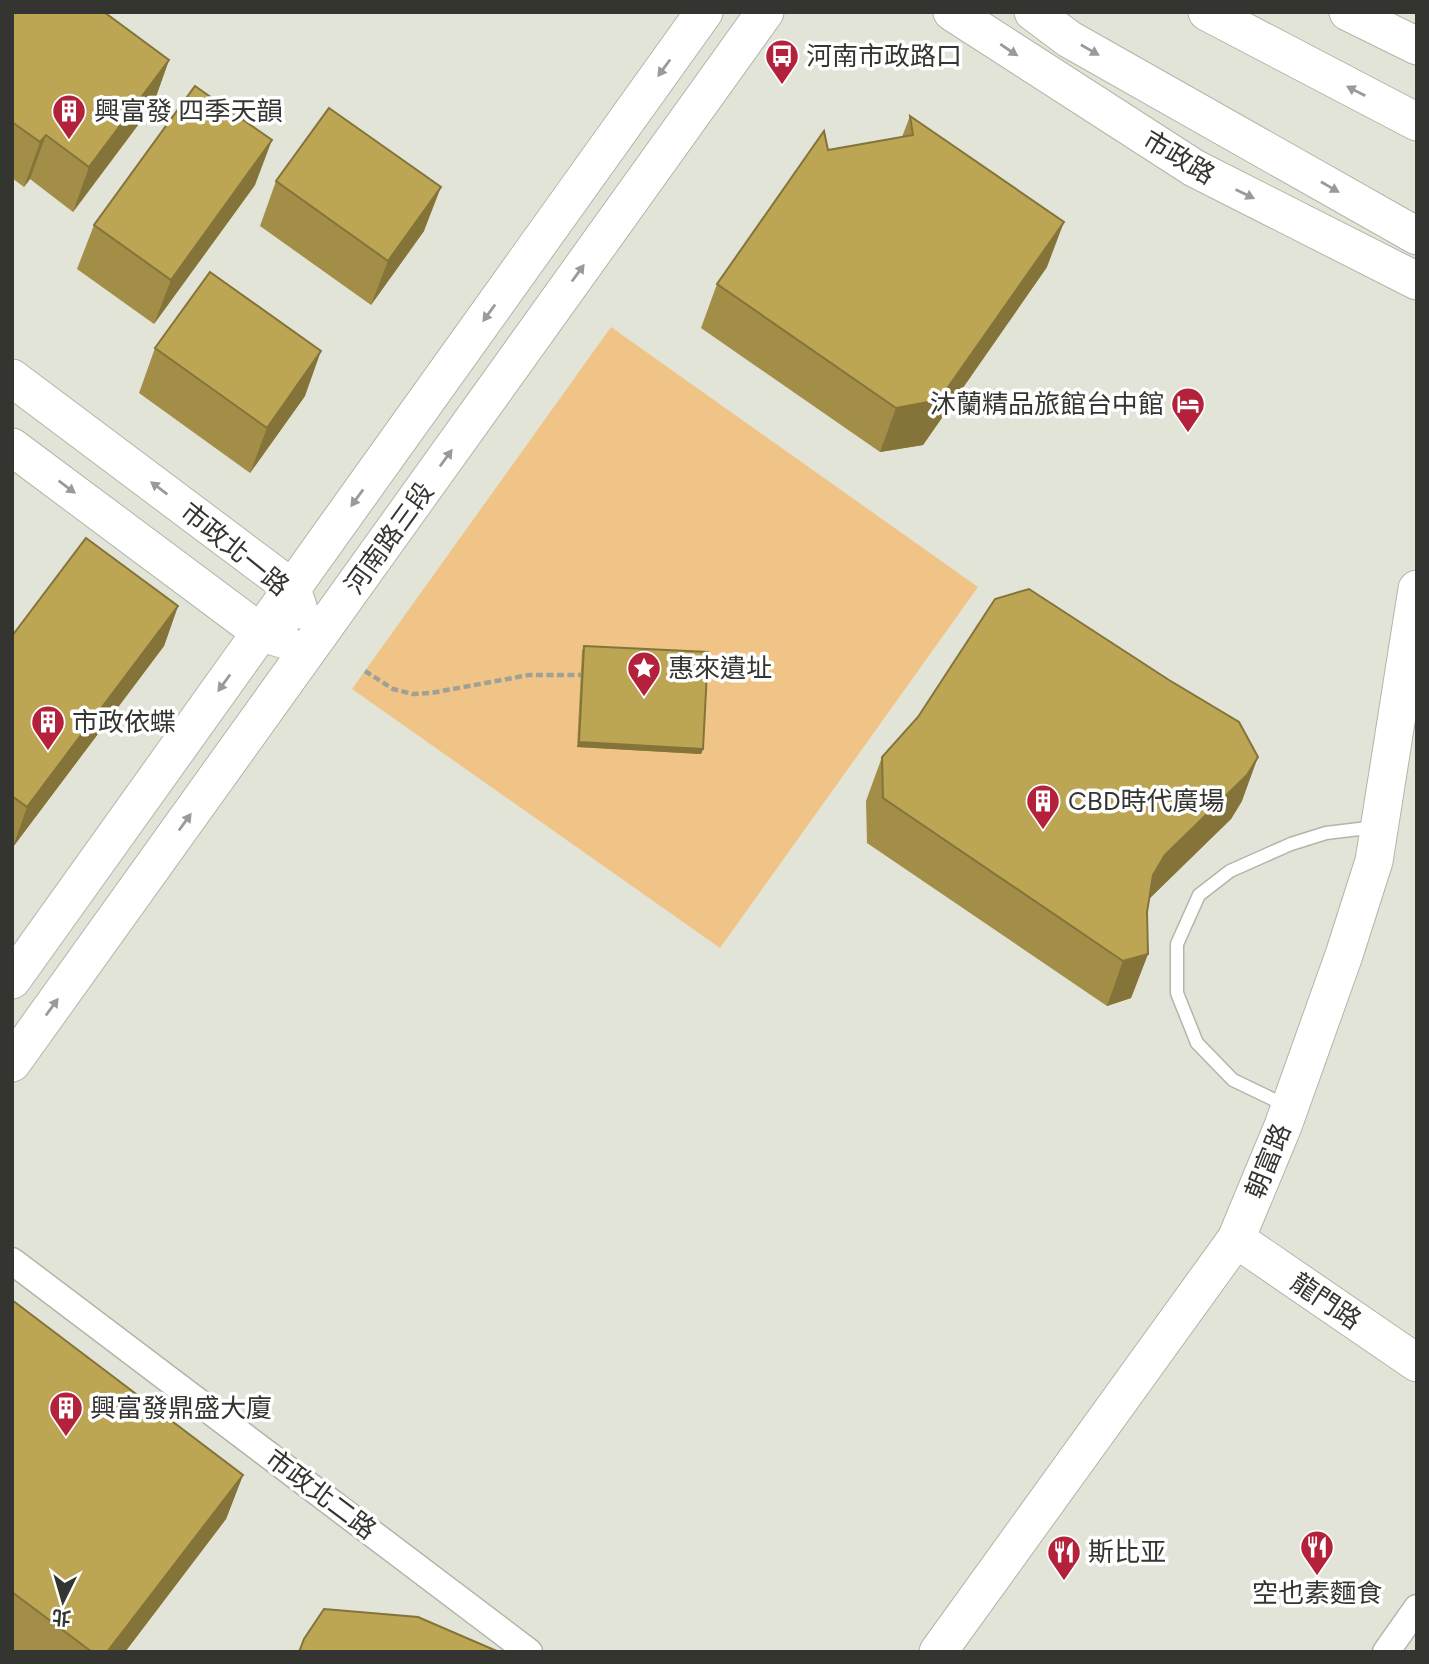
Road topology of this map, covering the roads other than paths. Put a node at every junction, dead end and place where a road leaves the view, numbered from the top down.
1 (704, 12) edge
2 (765, 12) edge
3 (952, 12) edge
4 (1034, 12) edge
5 (1207, 12) edge
6 (1348, 12) edge
7 (1417, 46) edge
8 (1417, 122) edge
9 (1417, 236) edge
10 (1417, 281) edge
11 (12, 378) edge
12 (12, 447) edge
13 (292, 588) junction
14 (1417, 589) edge
15 (260, 632) junction
16 (310, 648) junction
17 (1405, 749) edge
18 (1380, 827) junction
19 (12, 980) edge
20 (12, 1063) edge
21 (1290, 1108) junction
22 (1236, 1239) junction
23 (12, 1261) edge
24 (1417, 1363) edge
25 (1417, 1608) edge
26 (529, 1652) edge
27 (938, 1652) edge
28 (1386, 1652) edge

1 -> 13 street, 河南路三段
16 -> 2 street, 河南路三段
3 -> 10 street, 市政路
4 -> 9 street, 市政路
8 -> 5 street
6 - 7 street
13 -> 11 street, 市政北一路
12 -> 15 street, 市政北一路
13 - 15 street, 河南路三段
13 - 16 street, 市政北一路
14 - 17 street, 朝富路
15 - 16 street, 市政北一路
15 -> 19 street, 河南路三段
20 -> 16 street, 河南路三段
17 - 18 street, 朝富路
18 - 21 street, 朝富路
18 - 21 lane
21 - 22 street, 朝富路
22 - 24 street, 龍門路
22 - 27 street, 朝富路
23 - 26 street, 市政北二路
25 - 28 street

